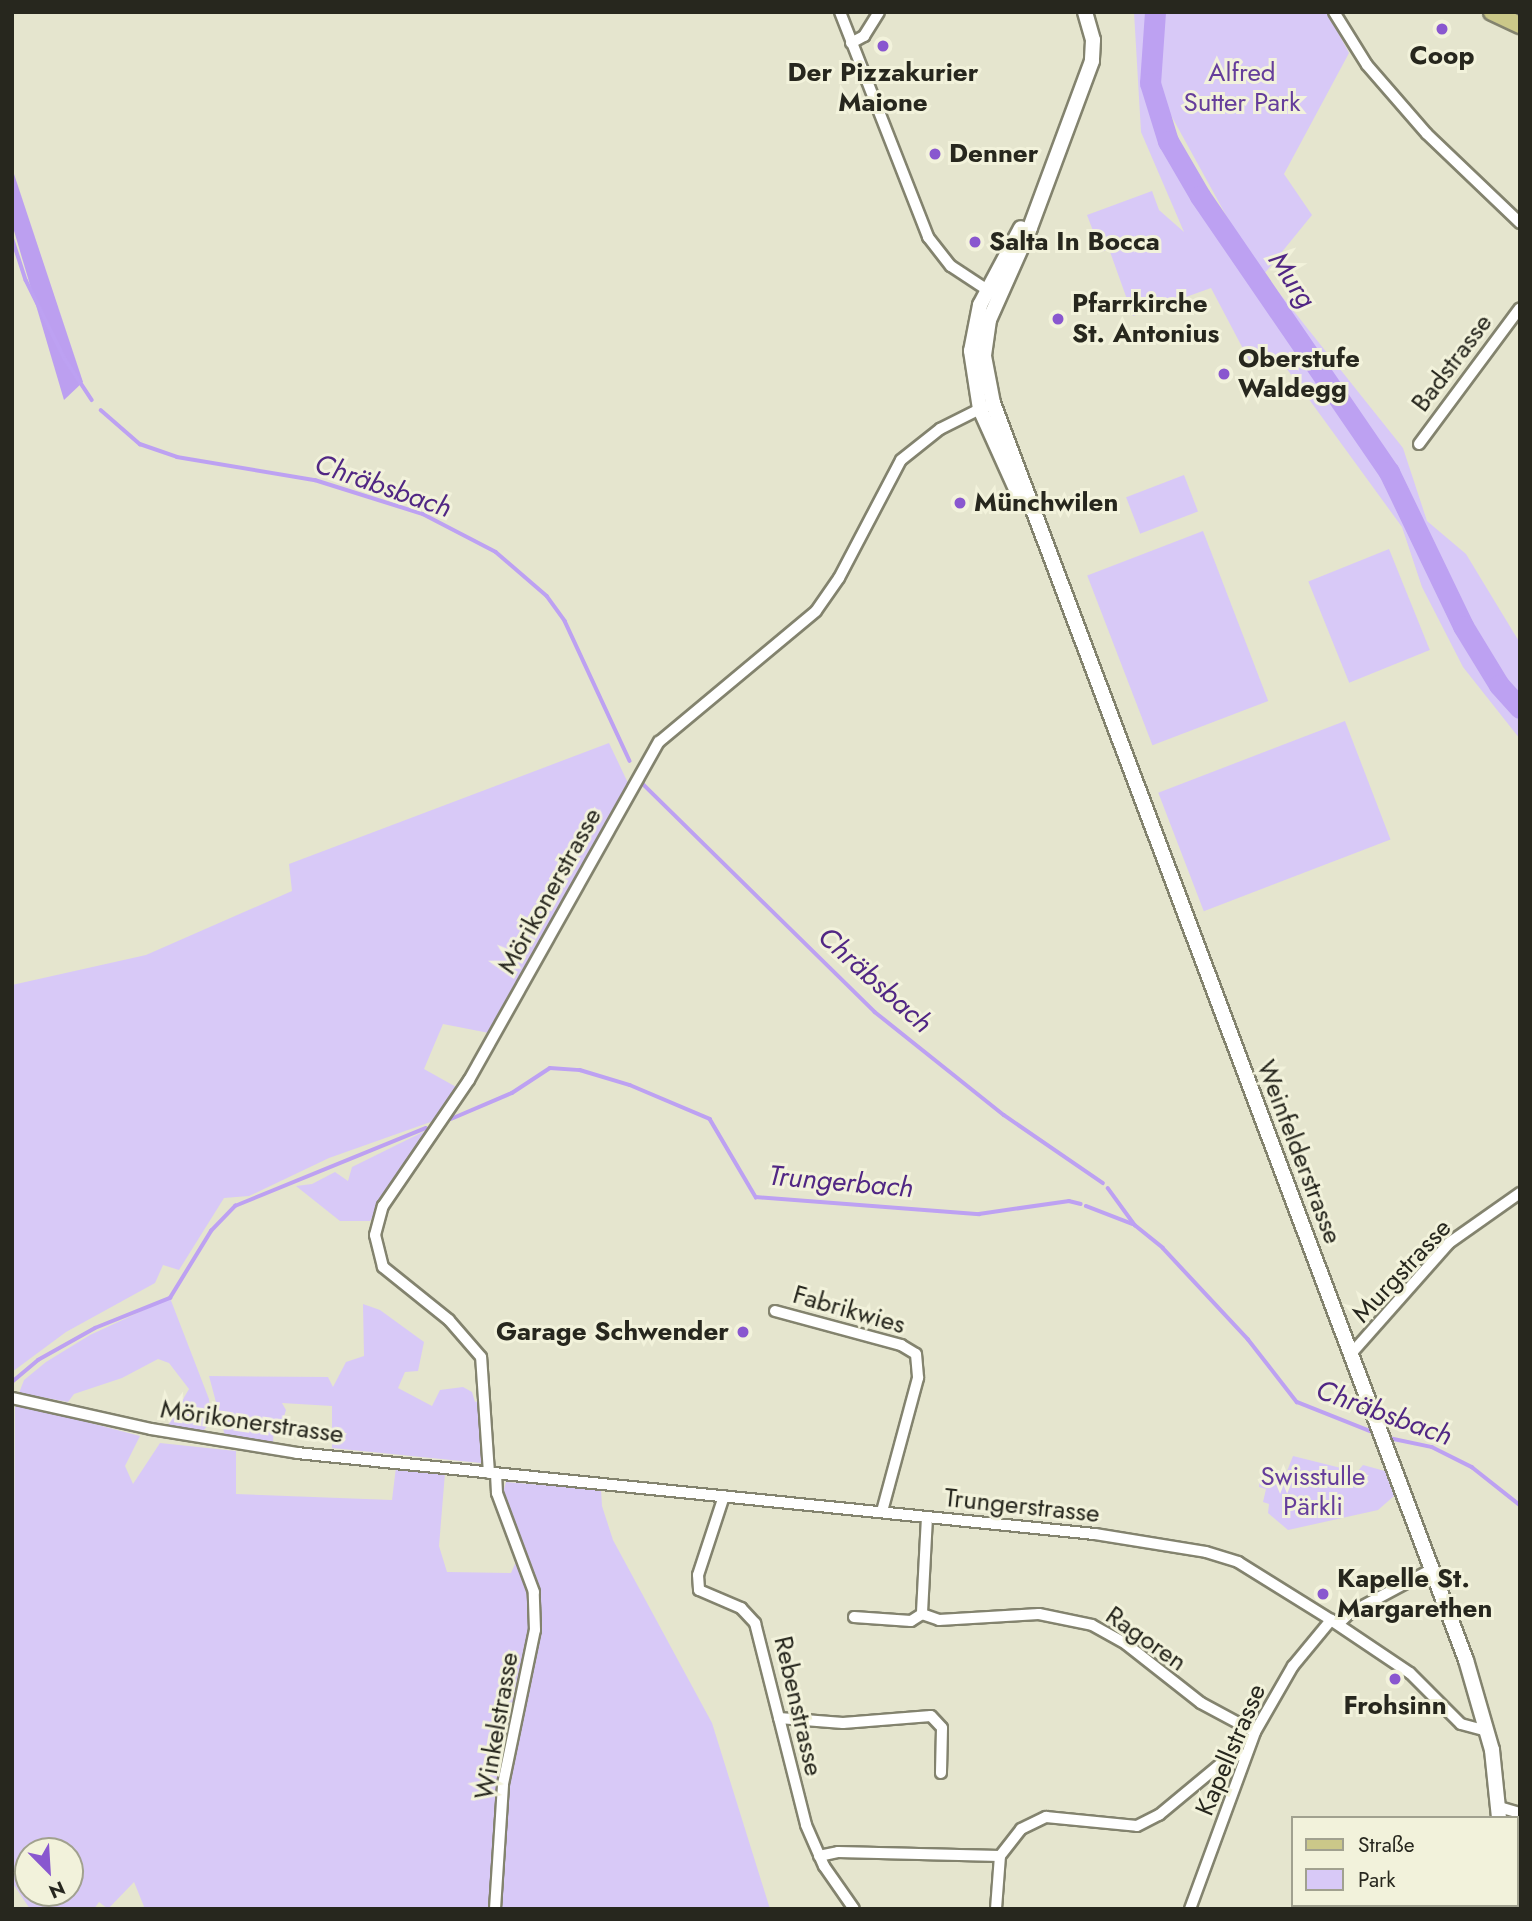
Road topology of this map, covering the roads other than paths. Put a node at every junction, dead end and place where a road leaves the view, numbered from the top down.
1 (839, 12) edge
2 (879, 12) edge
3 (1085, 12) edge
4 (1492, 12) edge
5 (1335, 13) edge
6 (1520, 24) edge
7 (852, 43) junction
8 (1520, 223) edge
9 (992, 293) junction
10 (1520, 308) edge
11 (987, 406) junction
12 (1419, 444) dead end
13 (1520, 1193) edge
14 (775, 1311) dead end
15 (1350, 1355) junction
16 (12, 1398) edge
17 (493, 1473) junction
18 (724, 1496) junction
19 (882, 1511) junction
20 (927, 1517) junction
21 (1432, 1569) junction
22 (534, 1592) joint
23 (922, 1614) junction
24 (854, 1617) dead end
25 (1335, 1622) junction
26 (779, 1718) junction
27 (1488, 1731) junction
28 (1255, 1732) junction
29 (1246, 1755) junction
30 (941, 1773) dead end
31 (1499, 1813) edge
32 (1520, 1813) edge
33 (819, 1856) junction
34 (1000, 1856) junction
35 (495, 1909) edge
36 (854, 1909) edge
37 (996, 1909) edge
38 (1190, 1909) edge

1 - 7 street
2 - 7 street
3 - 9 main road, Weinfelderstrasse
4 - 6 main road
5 - 8 street
7 - 9 street
9 - 11 main road, Weinfelderstrasse
10 - 12 street, Badstrasse
11 - 15 main road, Weinfelderstrasse
11 - 17 street, Mörikonerstrasse
13 - 15 street, Murgstrasse
14 - 19 street, Fabrikwies
15 - 21 main road, Weinfelderstrasse
16 - 17 street, Mörikonerstrasse
17 - 18 street, Trungerstrasse
17 - 22 street, Mörikonerstrasse
18 - 19 street, Trungerstrasse
18 - 26 street, Rebenstrasse
19 - 20 street, Trungerstrasse
20 - 23 street
20 - 25 street, Trungerstrasse
21 - 25 street, Kapellstrasse
21 - 27 main road, Weinfelderstrasse
22 - 35 street, Winkelstrasse
23 - 24 street, Ragoren
23 - 28 street, Ragoren
25 - 27 street, Trungerstrasse
25 - 28 street, Kapellstrasse
26 - 30 street
26 - 33 street, Rebenstrasse
27 - 31 main road, Weinfelderstrasse
28 - 29 street, Kapellstrasse
29 - 34 street
29 - 38 street, Kapellstrasse
31 - 32 street
33 - 34 street
33 - 36 street, Rebenstrasse
34 - 37 street

